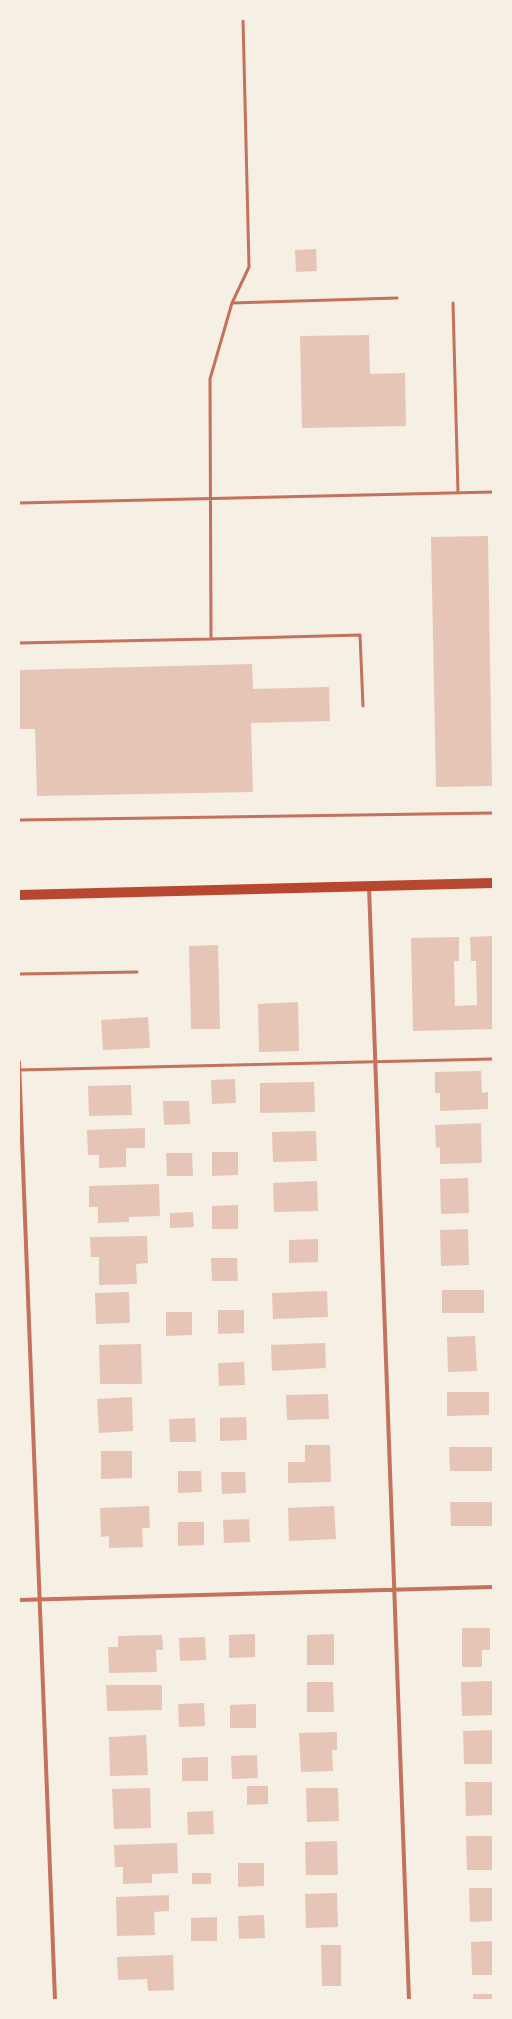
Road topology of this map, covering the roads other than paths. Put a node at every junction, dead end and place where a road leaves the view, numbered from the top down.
1 (243, 19) edge
2 (397, 298) dead end
3 (232, 303) junction
4 (453, 303) dead end
5 (493, 492) edge
6 (458, 493) junction
7 (211, 499) junction
8 (19, 503) edge
9 (211, 639) junction
10 (19, 643) edge
11 (363, 706) dead end
12 (493, 813) edge
13 (19, 820) edge
14 (493, 883) edge
15 (369, 886) junction
16 (19, 896) edge
17 (137, 972) dead end
18 (19, 974) edge
19 (493, 1059) edge
20 (19, 1062) edge
21 (375, 1062) junction
22 (19, 1070) edge
23 (493, 1587) edge
24 (395, 1589) junction
25 (19, 1600) edge
26 (40, 1600) junction
27 (55, 2000) edge
28 (409, 2000) edge

1 - 3 lane
2 - 3 lane
3 - 7 lane
4 - 6 lane
5 - 6 lane
6 - 7 lane
7 - 8 lane
7 - 9 lane
9 - 10 lane
9 - 11 lane
12 - 13 lane
14 - 15 main road
15 - 16 main road
15 - 21 street
17 - 18 lane
19 - 21 lane
20 - 22 street
21 - 22 lane
21 - 24 street
22 - 26 street
23 - 24 street
24 - 26 street
24 - 28 street
25 - 26 street
26 - 27 street

